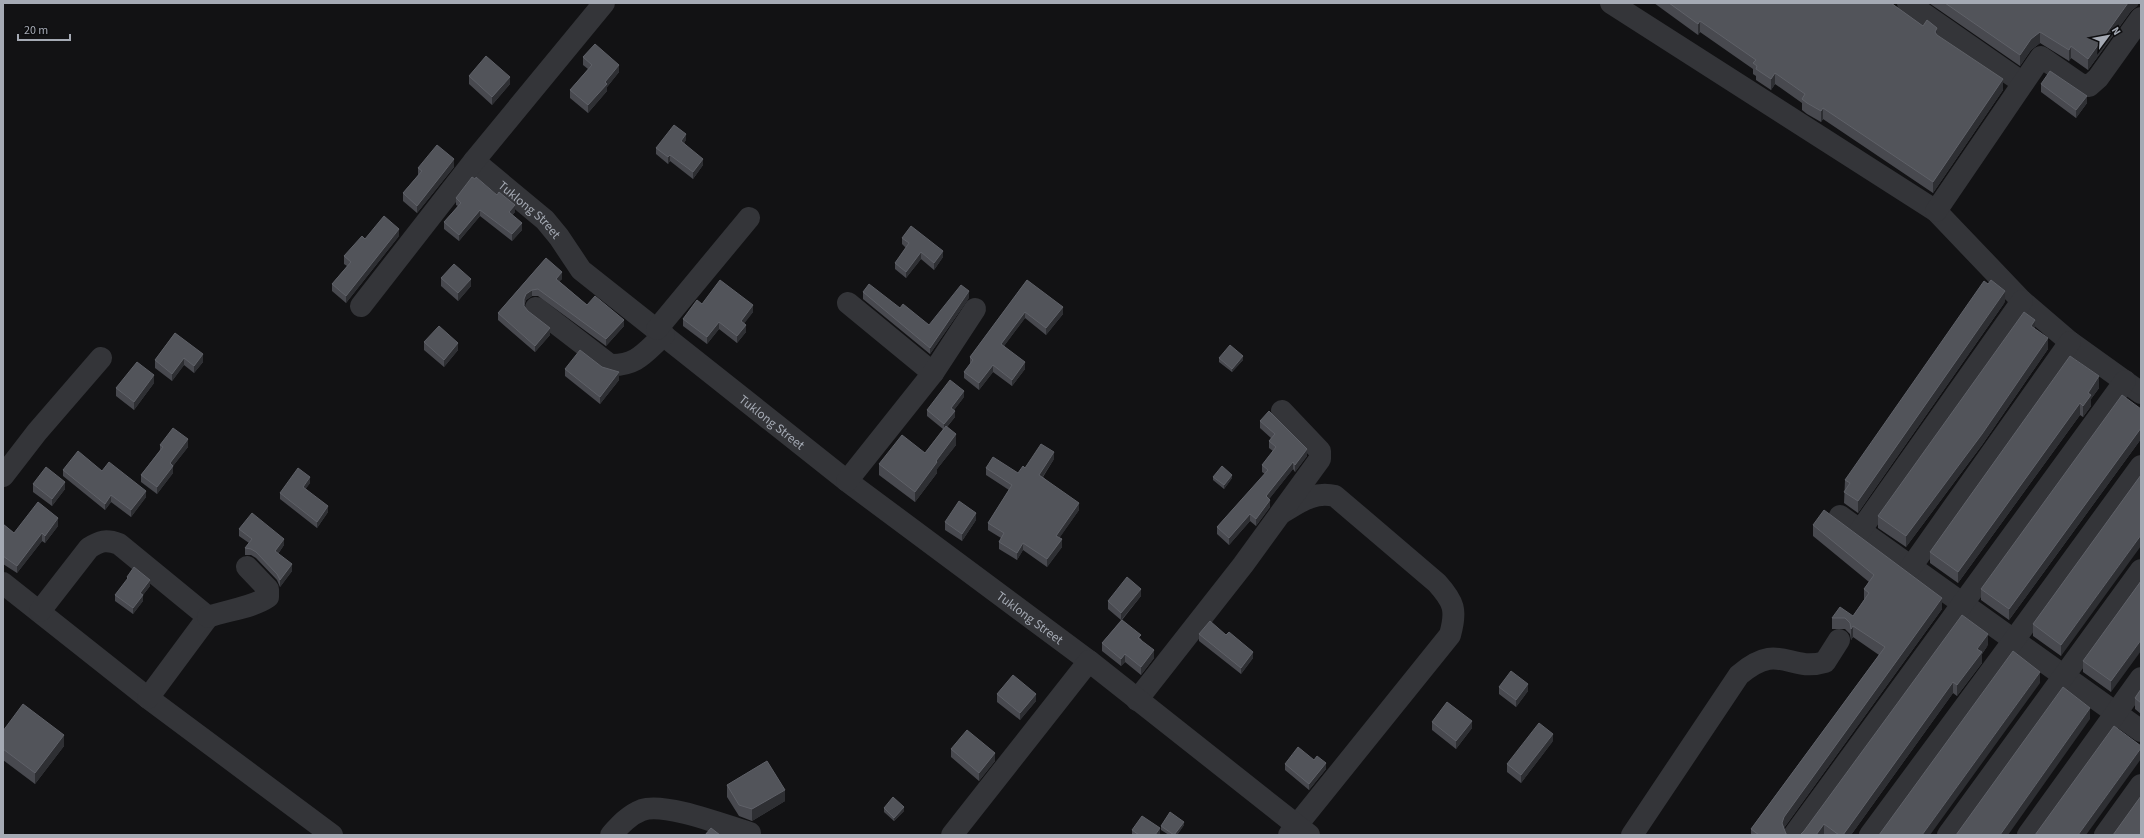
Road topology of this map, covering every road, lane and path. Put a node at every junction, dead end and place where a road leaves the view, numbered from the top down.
1 (604, 3) edge
2 (1611, 3) edge
3 (1908, 3) edge
4 (2141, 18) edge
5 (2022, 83) junction
6 (474, 161) junction
7 (1936, 211) junction
8 (749, 218) dead end
9 (2022, 301) junction
10 (848, 303) dead end
11 (361, 306) dead end
12 (536, 308) dead end
13 (975, 309) dead end
14 (661, 332) junction
15 (2070, 342) junction
16 (101, 358) dead end
17 (933, 373) junction
18 (2133, 387) edge
19 (1282, 411) dead end
20 (2141, 466) edge
21 (3, 476) edge
22 (847, 481) junction
23 (1283, 512) junction
24 (1840, 516) dead end
25 (1860, 531) junction
26 (247, 567) dead end
27 (1911, 567) junction
28 (2141, 570) edge
29 (3, 582) edge
30 (1963, 604) junction
31 (40, 611) junction
32 (208, 617) junction
33 (1839, 640) dead end
34 (2014, 640) junction
35 (1089, 661) junction
36 (2063, 675) junction
37 (2141, 678) edge
38 (148, 698) junction
39 (1137, 700) junction
40 (2116, 713) junction
41 (2141, 731) edge
42 (2141, 785) edge
43 (1299, 832) edge
44 (750, 833) dead end
45 (1796, 834) edge
46 (332, 835) edge
47 (611, 835) edge
48 (952, 835) edge
49 (1632, 835) edge
50 (1870, 835) edge
51 (1948, 835) edge
52 (2028, 835) edge
53 (2104, 835) edge

1 - 6 street
2 - 7 street
3 - 5 street
4 - 5 street
5 - 7 street
6 - 11 street
6 - 14 street, Tuklong Street
7 - 9 street
8 - 14 street
9 - 15 street
9 - 25 street
10 - 17 street
12 - 14 street
13 - 17 street
14 - 22 street, Tuklong Street
15 - 18 street
15 - 27 street
16 - 21 street
17 - 22 street
18 - 30 street
19 - 23 street
20 - 34 street
22 - 35 street, Tuklong Street
23 - 39 street
23 - 43 street
24 - 25 street
25 - 27 street
26 - 32 street
27 - 30 street
28 - 36 street
29 - 31 street
30 - 34 street
30 - 45 street
31 - 32 street
31 - 38 street
32 - 38 street
33 - 49 street
34 - 36 street
34 - 50 street
35 - 39 street, Tuklong Street
35 - 48 street
36 - 40 street
36 - 51 street
37 - 40 street
38 - 46 street
39 - 43 street, Tuklong Street
40 - 41 street
40 - 52 street
42 - 53 street
44 - 47 street

